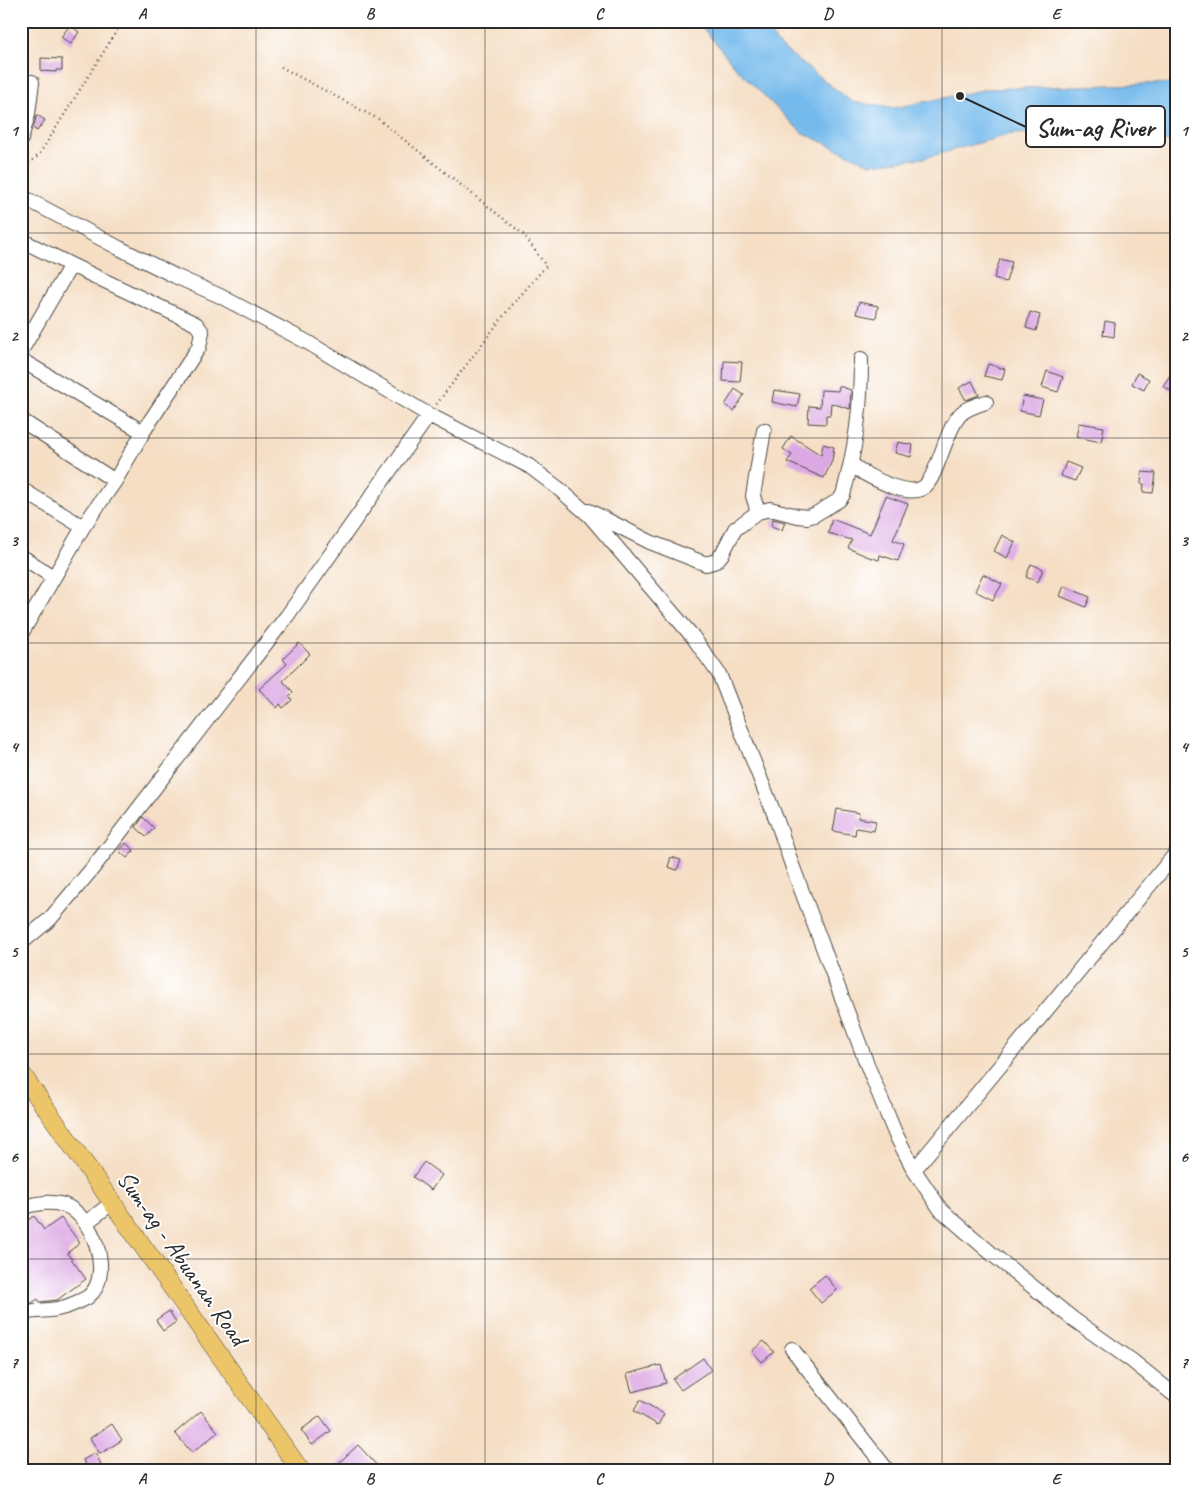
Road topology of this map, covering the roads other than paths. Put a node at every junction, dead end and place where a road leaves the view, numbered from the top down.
1 (32, 82) dead end
2 (21, 139) edge
3 (21, 196) edge
4 (21, 240) edge
5 (71, 265) junction
6 (21, 351) edge
7 (861, 359) dead end
8 (21, 360) edge
9 (986, 402) dead end
10 (429, 414) junction
11 (21, 420) edge
12 (764, 430) dead end
13 (143, 432) junction
14 (851, 463) junction
15 (115, 482) junction
16 (21, 489) edge
17 (580, 507) junction
18 (758, 512) junction
19 (83, 527) junction
20 (21, 556) edge
21 (53, 577) junction
22 (26, 618) edge
23 (21, 634) edge
24 (1177, 852) edge
25 (21, 943) edge
26 (21, 1073) edge
27 (914, 1170) junction
28 (112, 1203) junction
29 (26, 1206) dead end
30 (87, 1222) junction
31 (21, 1310) edge
32 (792, 1349) dead end
33 (1177, 1397) edge
34 (302, 1471) edge
35 (888, 1471) edge

1 - 2 street
3 - 10 street
4 - 5 street
5 - 6 street
5 - 13 street
7 - 14 street
8 - 13 street
9 - 14 street
10 - 17 street
10 - 25 street
11 - 15 street
12 - 18 street
13 - 15 street
14 - 18 street
15 - 19 street
16 - 19 street
17 - 18 street
17 - 27 street
19 - 21 street
20 - 21 street
21 - 22 street
22 - 23 street
24 - 27 street
26 - 28 main road, Sum-ag - Abuanan Road
27 - 33 street
28 - 30 street
28 - 34 main road, Sum-ag - Abuanan Road
29 - 30 street
30 - 31 street
32 - 35 street

